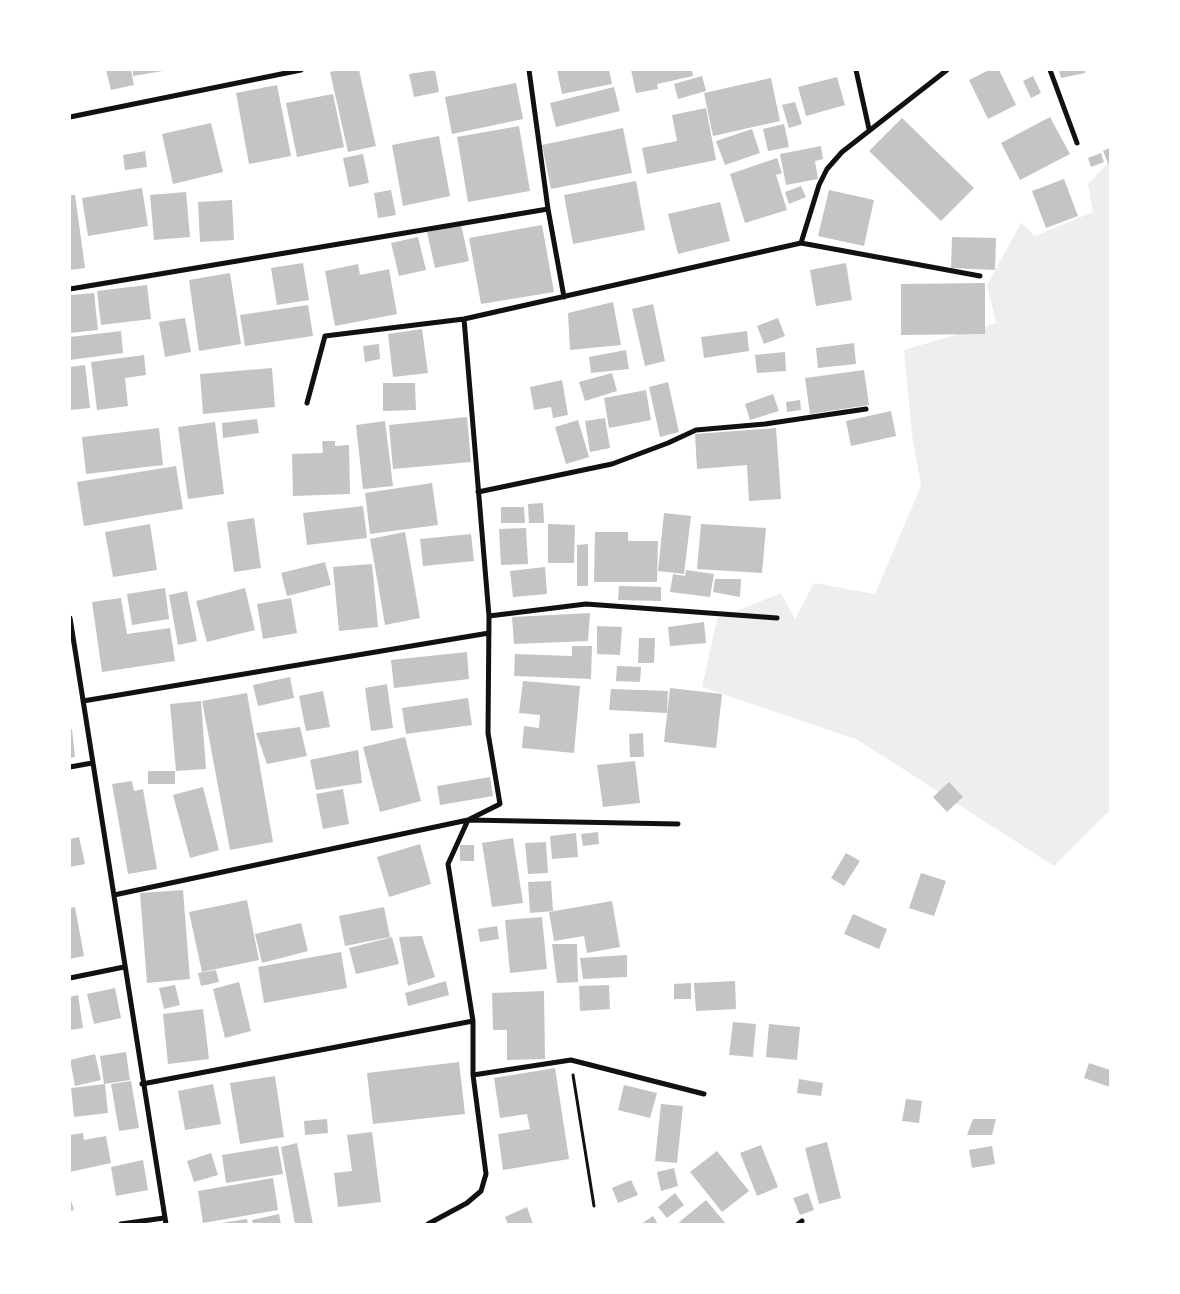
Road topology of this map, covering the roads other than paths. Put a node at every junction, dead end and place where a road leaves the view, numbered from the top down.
1 (301, 70) edge
2 (529, 70) edge
3 (856, 70) edge
4 (947, 70) edge
5 (1050, 70) edge
6 (70, 117) edge
7 (869, 130) junction
8 (1077, 143) dead end
9 (548, 209) junction
10 (802, 242) junction
11 (980, 276) dead end
12 (70, 289) edge
13 (564, 297) junction
14 (464, 319) junction
15 (307, 403) dead end
16 (866, 409) dead end
17 (478, 492) junction
18 (489, 616) junction
19 (70, 618) edge
20 (777, 618) dead end
21 (489, 633) junction
22 (83, 701) junction
23 (92, 763) junction
24 (70, 768) edge
25 (468, 820) junction
26 (678, 824) dead end
27 (114, 895) junction
28 (124, 968) junction
29 (70, 978) edge
30 (472, 1021) junction
31 (473, 1074) junction
32 (142, 1084) junction
33 (704, 1094) dead end
34 (165, 1221) edge
35 (121, 1224) edge
36 (428, 1224) edge

1 - 6 street
2 - 9 street
3 - 7 street
4 - 7 street
5 - 8 street
7 - 10 street
9 - 12 street
9 - 13 street
10 - 11 street
10 - 13 street
13 - 14 street
14 - 15 street
14 - 17 street
16 - 17 street
17 - 18 street
18 - 20 street
18 - 21 street
19 - 22 street
21 - 22 street
21 - 25 street
22 - 23 street
23 - 24 street
23 - 27 street
25 - 26 street
25 - 27 street
25 - 30 street
27 - 28 street
28 - 29 street
28 - 32 street
30 - 31 street
30 - 32 street
31 - 33 street
31 - 36 street
32 - 34 street
34 - 35 street

